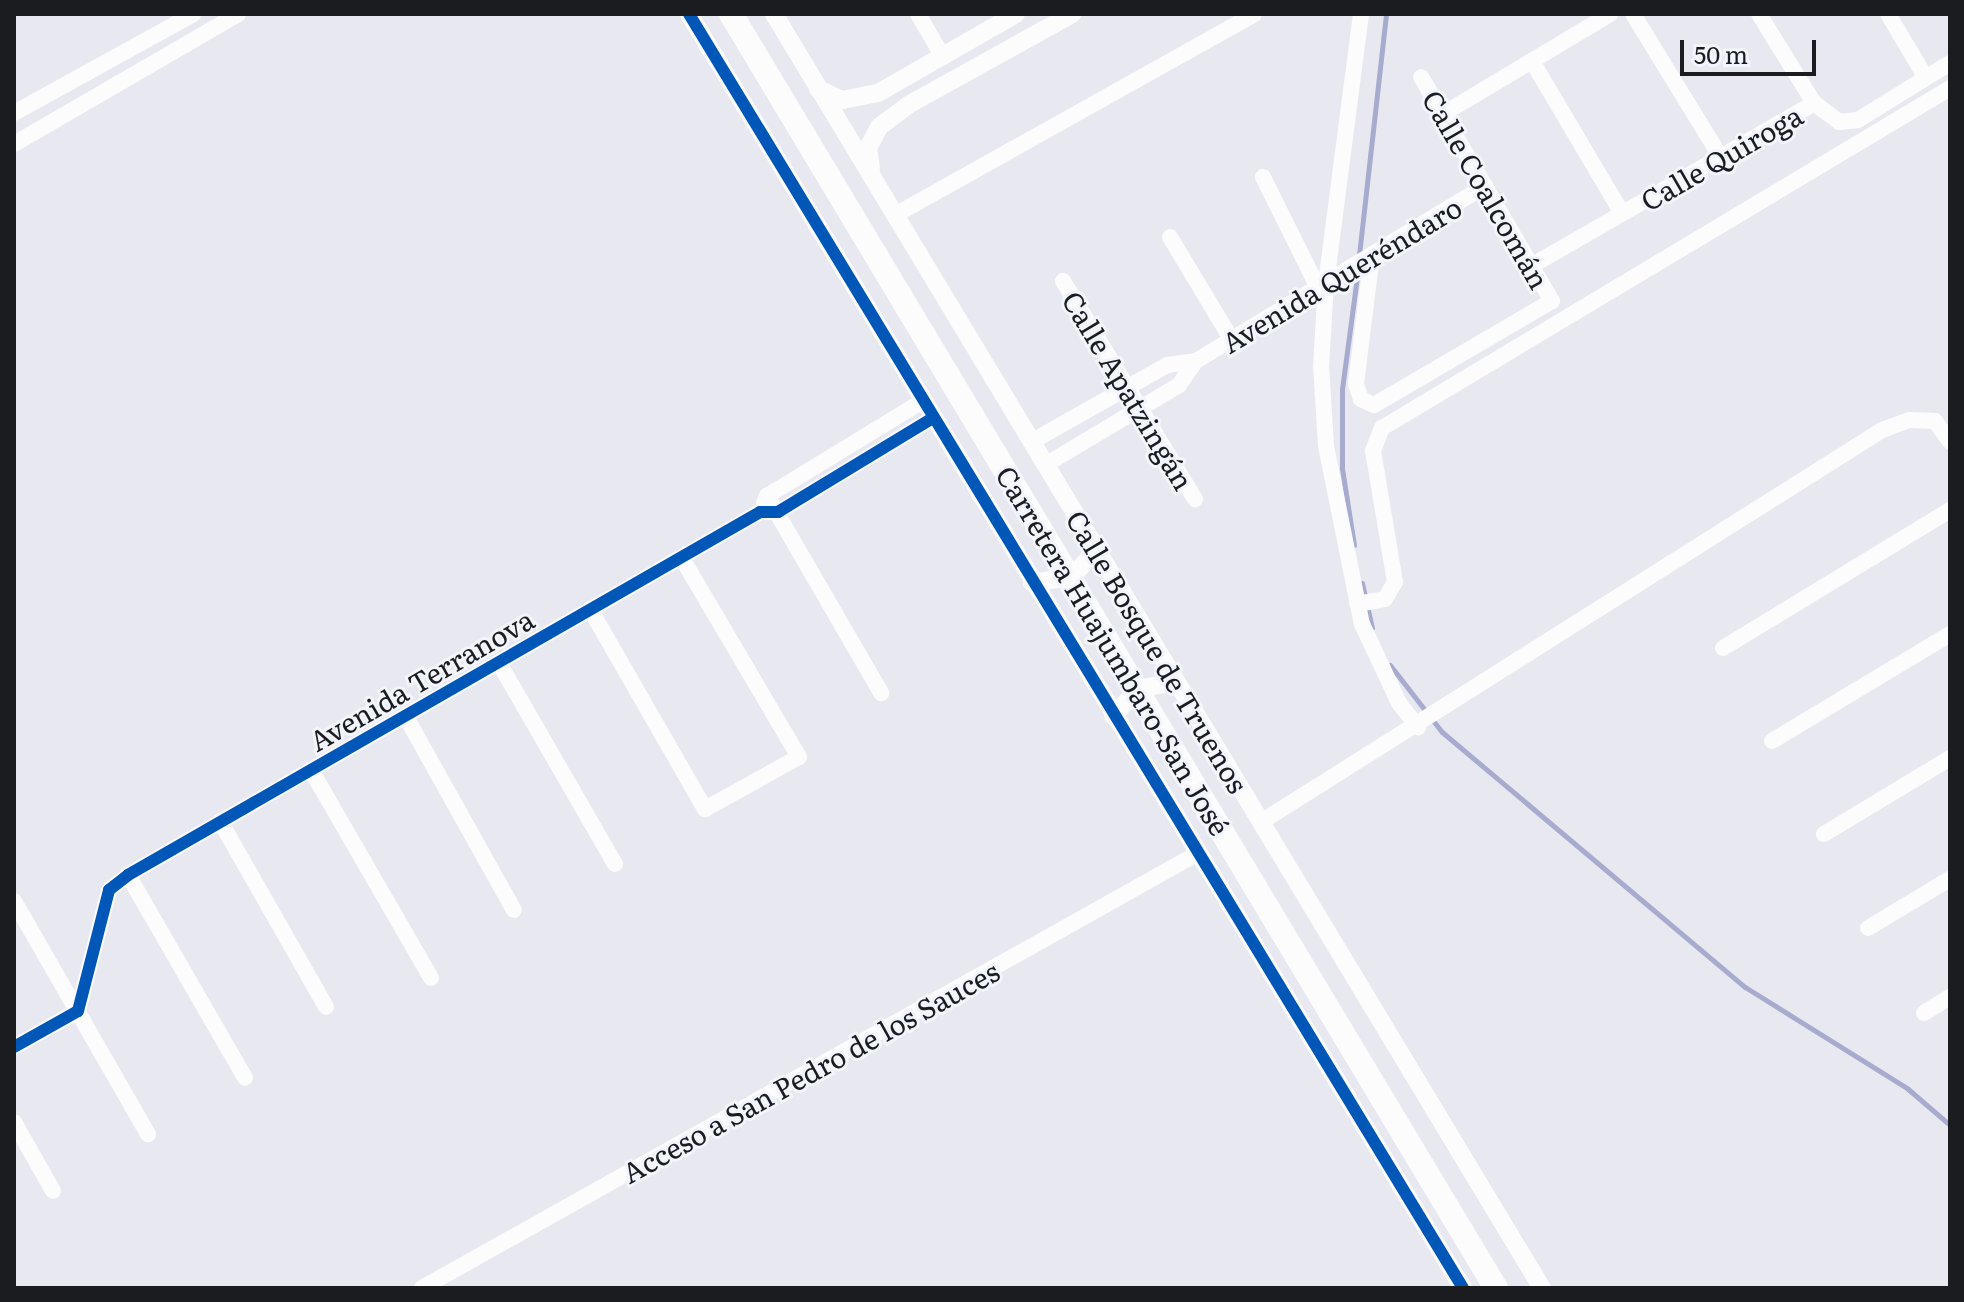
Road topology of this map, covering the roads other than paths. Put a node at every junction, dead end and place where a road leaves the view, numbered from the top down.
1 (193, 14) edge
2 (238, 14) edge
3 (689, 14) edge
4 (731, 14) edge
5 (774, 14) edge
6 (918, 14) edge
7 (1016, 14) edge
8 (1072, 14) edge
9 (1254, 14) edge
10 (1361, 14) edge
11 (1610, 14) edge
12 (1633, 14) edge
13 (1759, 14) edge
14 (1888, 14) edge
15 (943, 57) junction
16 (1532, 61) junction
17 (1950, 63) edge
18 (1421, 77) dead end
19 (1926, 78) junction
20 (895, 83) junction
21 (1950, 88) edge
22 (818, 89) junction
23 (1814, 103) junction
24 (908, 105) junction
25 (14, 113) edge
26 (1443, 114) junction
27 (14, 144) edge
28 (1720, 156) junction
29 (871, 176) junction
30 (1263, 177) dead end
31 (1485, 186) junction
32 (1622, 213) junction
33 (895, 215) junction
34 (1170, 237) dead end
35 (1367, 258) junction
36 (1531, 266) junction
37 (1063, 281) dead end
38 (1327, 282) junction
39 (1232, 340) junction
40 (1196, 361) junction
41 (1127, 386) junction
42 (921, 402) junction
43 (1140, 409) junction
44 (931, 419) junction
45 (1031, 442) junction
46 (1950, 442) edge
47 (1045, 465) junction
48 (767, 496) junction
49 (1195, 499) dead end
50 (1950, 510) edge
51 (760, 512) junction
52 (778, 512) junction
53 (1097, 550) junction
54 (681, 557) junction
55 (1071, 577) junction
56 (1032, 583) junction
57 (1360, 604) junction
58 (590, 609) junction
59 (1950, 634) edge
60 (1723, 648) dead end
61 (499, 663) junction
62 (1175, 682) junction
63 (1138, 689) junction
64 (881, 693) dead end
65 (1113, 716) junction
66 (406, 717) junction
67 (1425, 723) junction
68 (1772, 741) dead end
69 (1950, 758) edge
70 (311, 770) junction
71 (220, 821) junction
72 (1261, 822) junction
73 (1824, 834) dead end
74 (1198, 853) junction
75 (615, 864) dead end
76 (128, 875) junction
77 (1950, 879) edge
78 (14, 901) edge
79 (514, 910) dead end
80 (1868, 928) dead end
81 (431, 978) dead end
82 (1950, 997) edge
83 (326, 1007) dead end
84 (78, 1011) junction
85 (1924, 1013) dead end
86 (14, 1047) edge
87 (245, 1078) dead end
88 (14, 1122) edge
89 (148, 1134) dead end
90 (53, 1191) dead end
91 (422, 1288) edge
92 (1463, 1288) edge
93 (1496, 1288) edge
94 (1542, 1288) edge

1 - 25 street
2 - 27 street
3 - 42 street
4 - 55 main road, Carretera Huajumbaro-San José
5 - 22 street, Calle Bosque de Truenos
6 - 15 street
7 - 15 street
8 - 24 street
9 - 33 street
10 - 38 street
11 - 16 street
12 - 28 street
13 - 23 street
14 - 19 street
15 - 20 street
16 - 26 street
16 - 32 street
17 - 19 street, Calle Quiroga
18 - 26 street, Calle Coalcomán
19 - 23 street, Calle Quiroga
20 - 22 street
20 - 24 street
21 - 57 street
22 - 29 street, Calle Bosque de Truenos
23 - 28 street, Calle Quiroga
24 - 29 street
26 - 31 street, Calle Coalcomán
28 - 32 street, Calle Quiroga
29 - 33 street, Calle Bosque de Truenos
30 - 38 street
31 - 35 street, Avenida Queréndaro
31 - 36 street, Calle Coalcomán
32 - 36 street, Calle Quiroga
33 - 45 street, Calle Bosque de Truenos
34 - 39 street
35 - 36 street, Calle Coalcomán
35 - 38 street, Avenida Queréndaro
37 - 41 street, Calle Apatzingán
38 - 39 street, Avenida Queréndaro
38 - 57 street
39 - 40 street, Avenida Queréndaro
40 - 41 street, Avenida Queréndaro
40 - 43 street, Avenida Queréndaro
41 - 43 street, Calle Apatzingán
41 - 45 street, Avenida Queréndaro
42 - 44 street
42 - 48 street
43 - 47 street, Avenida Queréndaro
43 - 49 street, Calle Apatzingán
44 - 52 street
44 - 56 street
45 - 47 street, Calle Bosque de Truenos
46 - 67 street
47 - 53 street, Calle Bosque de Truenos
48 - 51 street
48 - 52 street
50 - 60 street
51 - 52 street, Avenida Terranova
51 - 54 street, Avenida Terranova
52 - 64 street
53 - 55 street
53 - 62 street, Calle Bosque de Truenos
54 - 58 street, Avenida Terranova
54 - 58 street
55 - 56 street
55 - 63 main road, Carretera Huajumbaro-San José
56 - 65 street
57 - 67 street
58 - 61 street, Avenida Terranova
59 - 68 street
61 - 66 street, Avenida Terranova
61 - 75 street
62 - 63 street
62 - 72 street, Calle Bosque de Truenos
63 - 65 street
63 - 93 main road, Carretera Huajumbaro-San José
65 - 74 street
66 - 70 street, Avenida Terranova
66 - 79 street
67 - 72 street
69 - 73 street
70 - 71 street, Avenida Terranova
70 - 81 street
71 - 76 street, Avenida Terranova
71 - 83 street
72 - 94 street, Calle Bosque de Truenos
74 - 91 street, Acceso a San Pedro de los Sauces
74 - 92 street
76 - 84 street, Avenida Terranova
76 - 87 street
77 - 80 street
78 - 84 street
82 - 85 street
84 - 86 street
84 - 89 street
88 - 90 street

